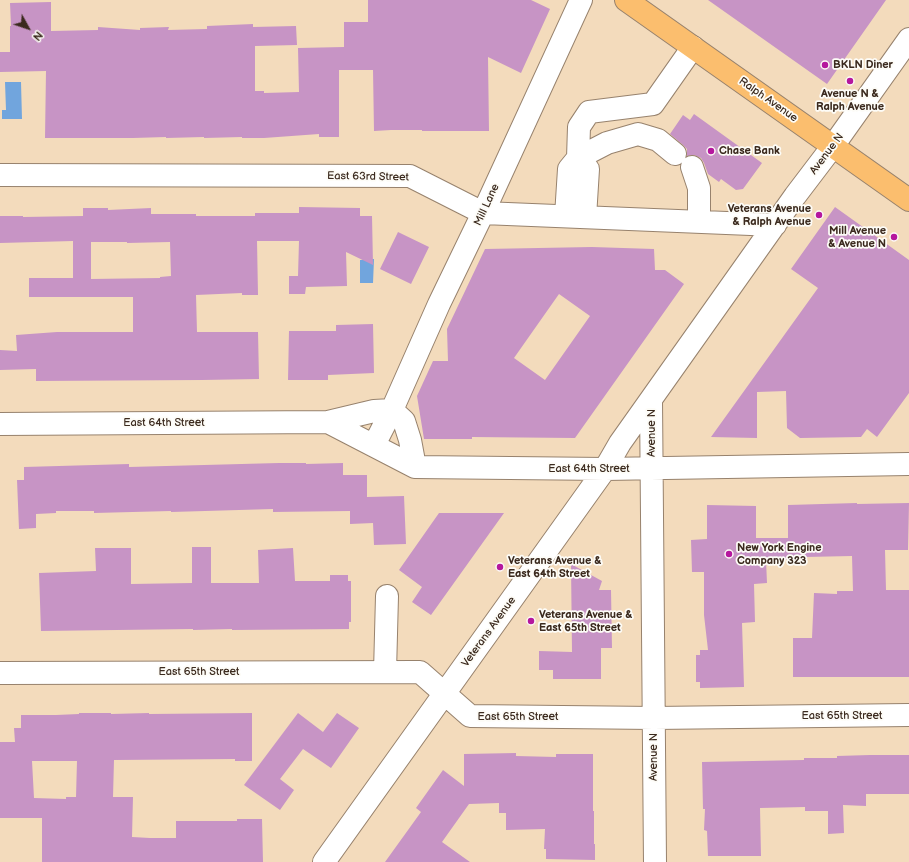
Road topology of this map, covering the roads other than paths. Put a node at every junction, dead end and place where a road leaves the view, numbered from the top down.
1 (581, 0) edge
2 (626, 0) edge
3 (909, 39) edge
4 (693, 47) junction
5 (833, 146) junction
6 (675, 154) dead end
7 (578, 158) junction
8 (692, 168) dead end
9 (0, 175) edge
10 (909, 200) edge
11 (483, 213) junction
12 (576, 216) junction
13 (699, 222) junction
14 (775, 225) junction
15 (652, 400) junction
16 (392, 410) junction
17 (328, 422) junction
18 (0, 424) edge
19 (374, 446) junction
20 (909, 464) edge
21 (415, 467) junction
22 (652, 468) junction
23 (605, 469) junction
24 (387, 596) dead end
25 (385, 672) junction
26 (0, 673) edge
27 (444, 694) junction
28 (909, 715) edge
29 (654, 718) junction
30 (324, 862) edge
31 (655, 862) edge

1 - 11 street, Mill Lane
2 - 4 main road, Ralph Avenue
3 - 5 street, Avenue N
4 - 5 main road, Ralph Avenue
4 - 7 street
5 - 10 main road, Ralph Avenue
5 - 14 street, Avenue N
6 - 7 street
7 - 12 street
8 - 13 street
9 - 11 street, East 63rd Street
11 - 12 street, East 63rd Street
11 - 16 street, Mill Lane
12 - 13 street, East 63rd Street
13 - 14 street, East 63rd Street
14 - 15 street, Avenue N
15 - 22 street, Avenue N
15 - 23 street, Veterans Avenue
16 - 17 street, East 64th Street
16 - 19 street, Mill Lane
16 - 21 street
17 - 18 street, East 64th Street
17 - 19 street, East 64th Street
19 - 21 street, East 64th Street
20 - 22 street, East 64th Street
21 - 23 street, East 64th Street
22 - 23 street, East 64th Street
22 - 29 street, Avenue N
23 - 27 street, Veterans Avenue
24 - 25 street
25 - 26 street, East 65th Street
25 - 27 street, East 65th Street
27 - 29 street, East 65th Street
27 - 30 street, Veterans Avenue
28 - 29 street, East 65th Street
29 - 31 street, Avenue N

